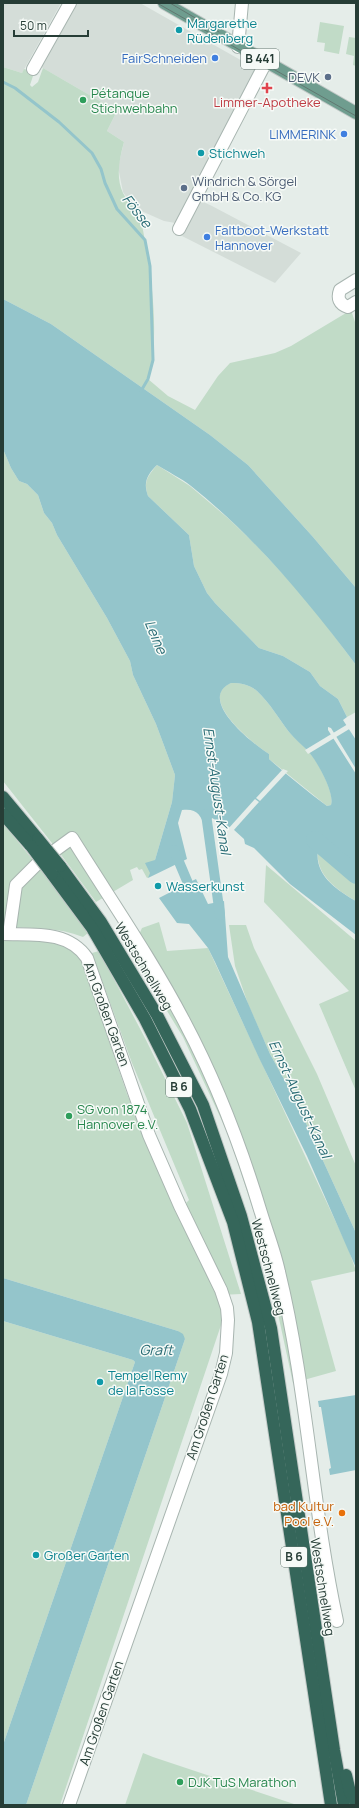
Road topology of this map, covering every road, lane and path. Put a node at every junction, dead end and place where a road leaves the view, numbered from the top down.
1 (70, 3) edge
2 (164, 3) edge
3 (242, 3) edge
4 (238, 47) junction
5 (266, 62) junction
6 (33, 69) dead end
7 (356, 113) edge
8 (179, 229) dead end
9 (356, 280) edge
10 (356, 302) edge
11 (3, 797) edge
12 (3, 814) edge
13 (35, 843) junction
14 (56, 870) junction
15 (6, 934) edge
16 (337, 1621) dead end
17 (334, 1750) junction
18 (356, 1803) edge
19 (70, 1805) edge
20 (331, 1805) edge
21 (344, 1805) edge

1 - 6 street
2 - 4 main road, B 441
3 - 4 street
4 - 5 main road, B 441
5 - 7 main road, B 441
5 - 8 street
9 - 10 street
11 - 13 highway, Westschnellweg / B 6
12 - 13 highway, Westschnellweg / B 6
13 - 14 highway, Westschnellweg / B 6, bridge
14 - 17 highway, Westschnellweg / B 6
14 - 20 highway, Westschnellweg / B 6
15 - 16 street, Am Großen Garten
15 - 19 street, Am Großen Garten
17 - 18 highway
17 - 21 highway, Westschnellweg / B 6

